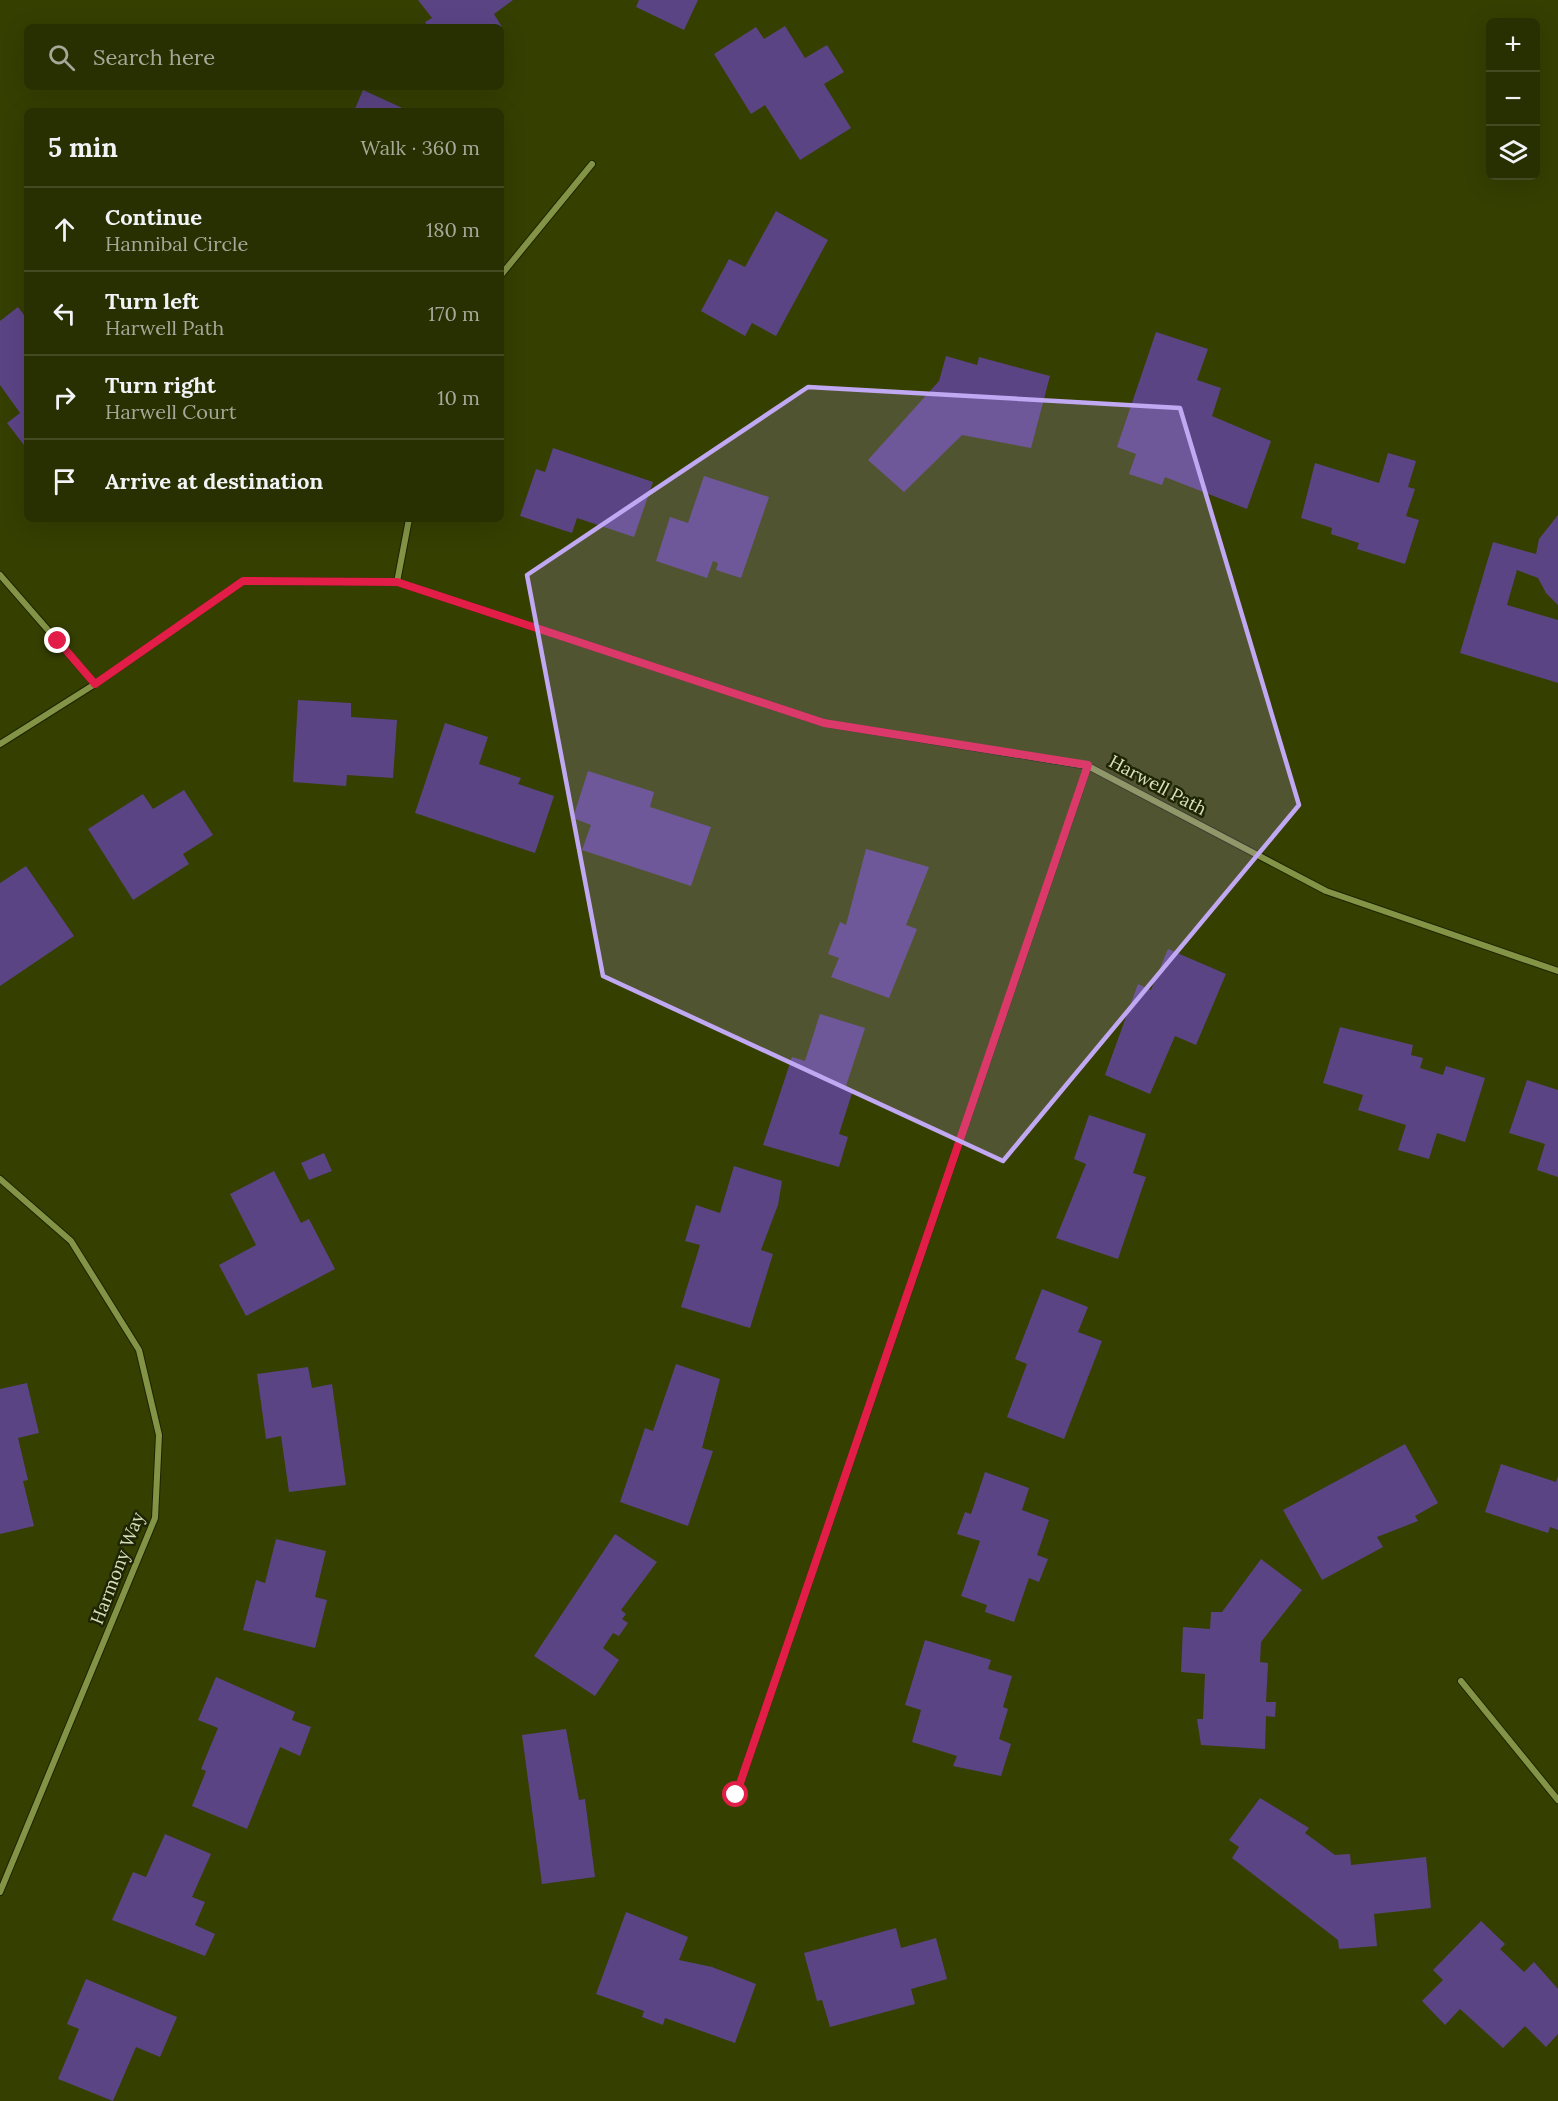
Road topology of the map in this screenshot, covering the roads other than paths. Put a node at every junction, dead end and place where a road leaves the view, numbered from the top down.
1 (592, 164) dead end
2 (504, 271) edge
3 (408, 522) edge
4 (0, 575) edge
5 (397, 582) junction
6 (95, 684) junction
7 (0, 744) edge
8 (1088, 765) junction
9 (1558, 971) edge
10 (0, 1179) edge
11 (1461, 1681) dead end
12 (736, 1795) dead end
13 (1558, 1800) edge
14 (0, 1892) edge

1 - 2 street
3 - 5 street
4 - 6 street
5 - 6 street, Harwell Path
5 - 8 street, Harwell Path
6 - 7 street, Harwell Path
8 - 9 street, Harwell Path
8 - 12 street
10 - 14 street, Harmony Way
11 - 13 street

